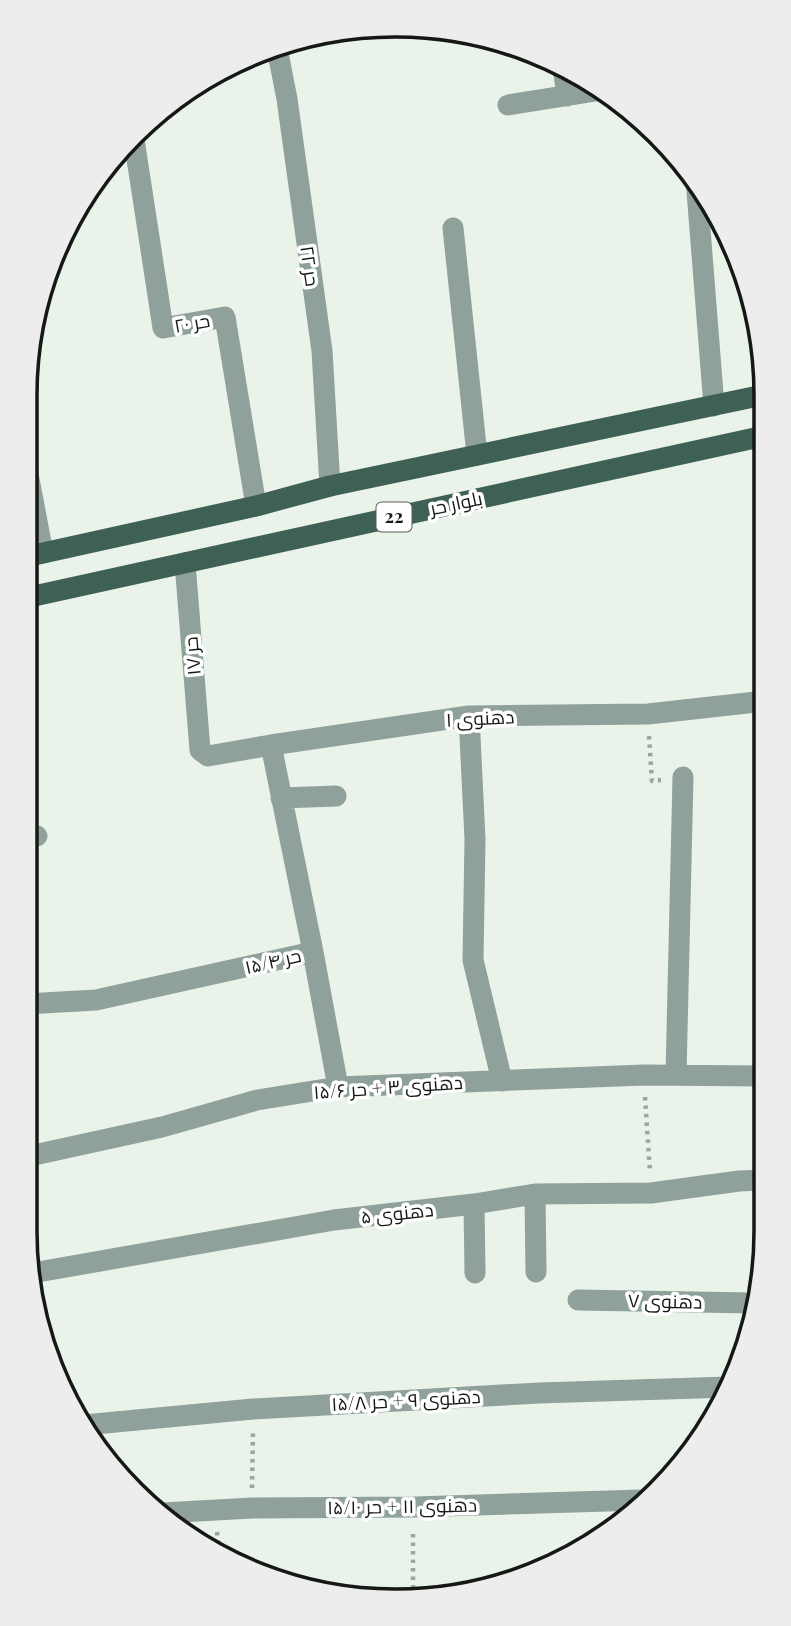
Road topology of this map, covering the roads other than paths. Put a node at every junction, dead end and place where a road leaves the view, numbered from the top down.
1 (279, 56) edge
2 (565, 80) edge
3 (587, 92) edge
4 (567, 96) junction
5 (508, 105) dead end
6 (135, 149) edge
7 (697, 201) edge
8 (453, 229) dead end
9 (754, 397) edge
10 (714, 405) junction
11 (754, 438) edge
12 (477, 455) junction
13 (330, 486) junction
14 (256, 506) junction
15 (37, 554) edge
16 (185, 563) junction
17 (37, 595) edge
18 (754, 702) edge
19 (469, 716) junction
20 (271, 745) junction
21 (200, 750) joint
22 (683, 777) road end
23 (336, 796) dead end
24 (281, 798) junction
25 (313, 952) junction
26 (37, 1003) edge
27 (676, 1075) junction
28 (754, 1076) edge
29 (502, 1081) junction
30 (338, 1087) junction
31 (37, 1154) edge
32 (754, 1180) edge
33 (535, 1194) junction
34 (474, 1204) junction
35 (40, 1272) edge
36 (536, 1272) dead end
37 (475, 1273) dead end
38 (578, 1300) dead end
39 (746, 1303) edge
40 (718, 1387) edge
41 (93, 1424) edge
42 (632, 1500) edge
43 (174, 1512) edge

1 - 13 street, حر ۲۲
2 - 4 street
3 - 4 street
4 - 5 street
6 - 14 street, حر ۲۰
7 - 10 street
8 - 12 street
9 - 10 main road, 22
10 - 12 main road, 22
11 - 16 main road, بلوار حر / 22
12 - 13 main road, 22
13 - 14 main road, 22
14 - 15 main road, 22
16 - 17 main road, بلوار حر / 22
16 - 21 street, حر ۱۷
18 - 19 street, دهنوی ۱
19 - 20 street, دهنوی ۱
19 - 29 street
20 - 21 street, دهنوی ۱
20 - 24 street, حر ۱۵/۴
22 - 27 street
23 - 24 street
24 - 25 street, حر ۱۵/۴
25 - 26 street, حر ۱۵/۴
25 - 30 street
27 - 28 street, دهنوی ۳ + حر ۱۵/۶
27 - 29 street, دهنوی ۳ + حر ۱۵/۶
29 - 30 street, دهنوی ۳ + حر ۱۵/۶
30 - 31 street, دهنوی ۳ + حر ۱۵/۶
32 - 33 street, دهنوی ۵
33 - 34 street, دهنوی ۵
33 - 36 street
34 - 35 street, دهنوی ۵
34 - 37 street
38 - 39 street, دهنوی ۷
40 - 41 street, دهنوی ۹ + حر ۱۵/۸
42 - 43 street, دهنوی ۱۱ + حر ۱۵/۱۰

